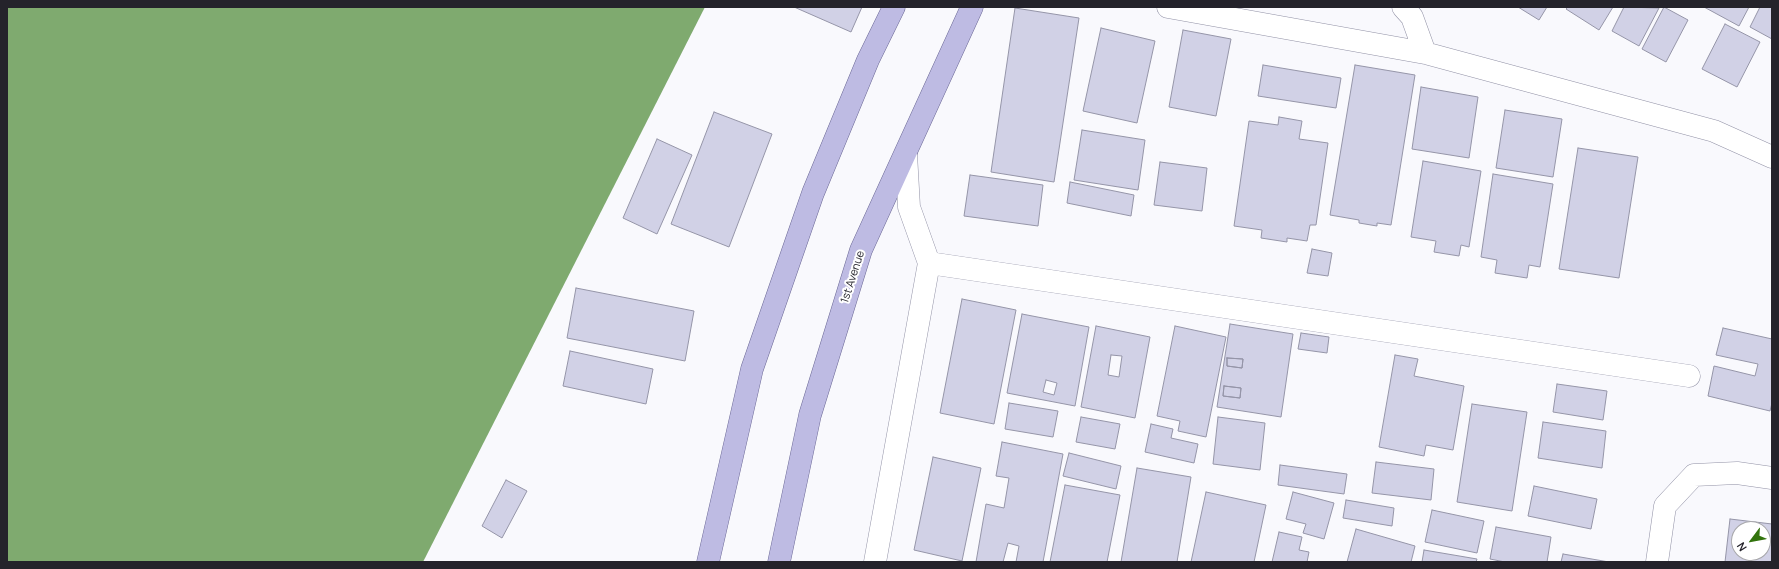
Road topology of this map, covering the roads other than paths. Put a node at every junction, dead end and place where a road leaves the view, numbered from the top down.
1 (894, 7) edge
2 (972, 7) edge
3 (1168, 7) edge
4 (1403, 7) edge
5 (1425, 53) junction
6 (906, 154) junction
7 (1772, 157) edge
8 (929, 263) junction
9 (1689, 376) dead end
10 (1772, 478) edge
11 (708, 562) edge
12 (779, 562) edge
13 (875, 562) edge
14 (1657, 562) edge

1 - 11 main road
2 - 6 main road, 1st Avenue
3 - 5 street
4 - 5 street
5 - 7 street
6 - 8 street
6 - 12 main road, 1st Avenue
8 - 9 street
8 - 13 street
10 - 14 street

